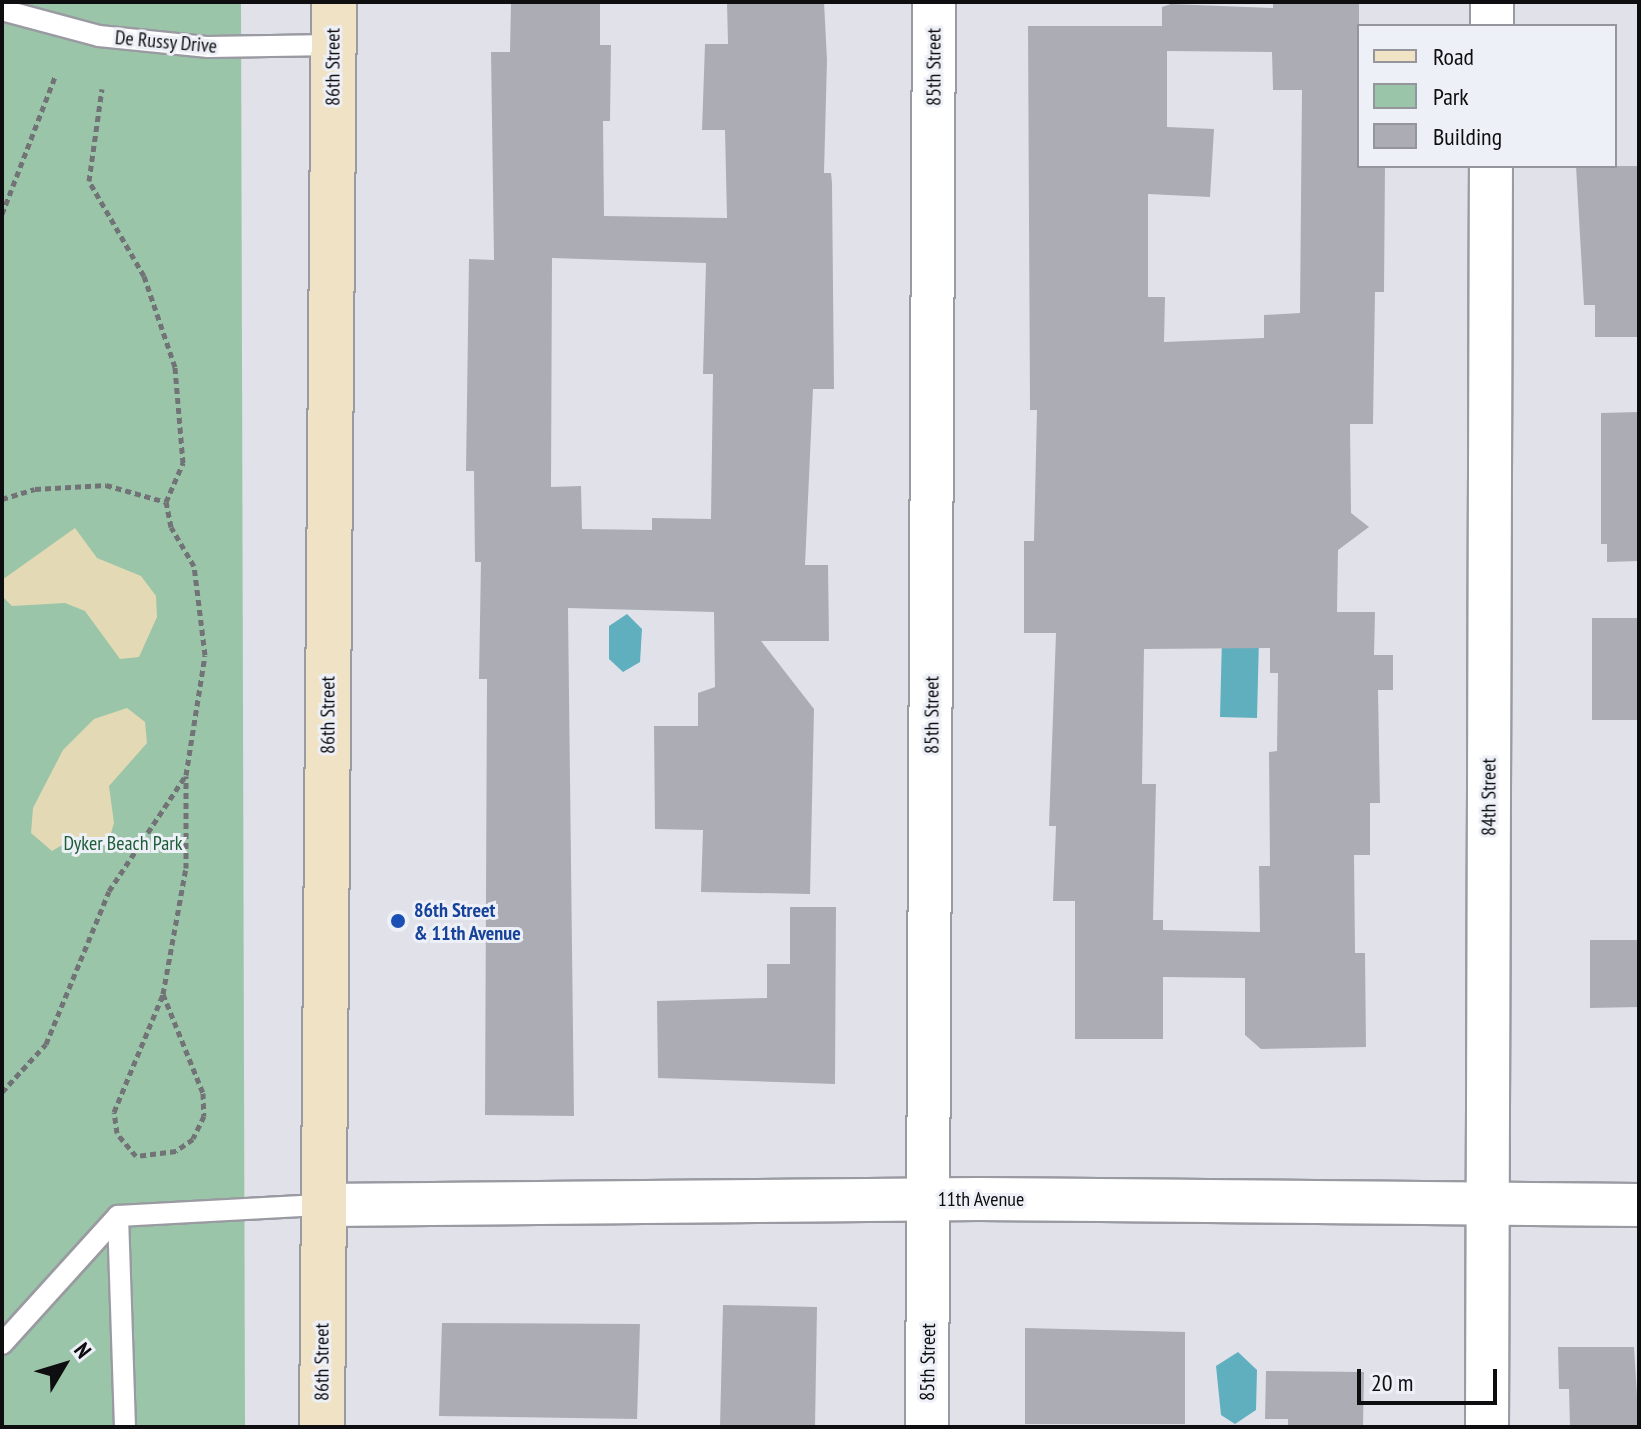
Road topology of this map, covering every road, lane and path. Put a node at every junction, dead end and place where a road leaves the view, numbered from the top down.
1 (334, 2) edge
2 (934, 2) edge
3 (1492, 2) edge
4 (2, 10) edge
5 (1492, 24) edge
6 (333, 45) junction
7 (55, 77) dead end
8 (102, 89) dead end
9 (1491, 168) edge
10 (2, 214) edge
11 (2, 499) edge
12 (166, 502) junction
13 (186, 775) junction
14 (163, 994) junction
15 (2, 1092) edge
16 (930, 1199) junction
17 (1488, 1201) junction
18 (324, 1205) junction
19 (1639, 1205) edge
20 (118, 1216) junction
21 (2, 1344) edge
22 (125, 1427) edge
23 (322, 1427) edge
24 (927, 1427) edge
25 (1487, 1427) edge

1 - 6 main road, 86th Street
2 - 16 street, 85th Street
3 - 5 street
4 - 6 lane, De Russy Drive
6 - 18 main road, 86th Street
7 - 10 path
8 - 12 path
9 - 17 street, 84th Street
11 - 12 path
12 - 13 path
13 - 14 path
13 - 15 path
14 - 14 path
16 - 17 street, 11th Avenue
16 - 18 street, 11th Avenue
16 - 24 street, 85th Street
17 - 19 street, 11th Avenue
17 - 25 street, 84th Street
18 - 20 lane
18 - 23 main road, 86th Street
20 - 21 lane
20 - 22 lane

